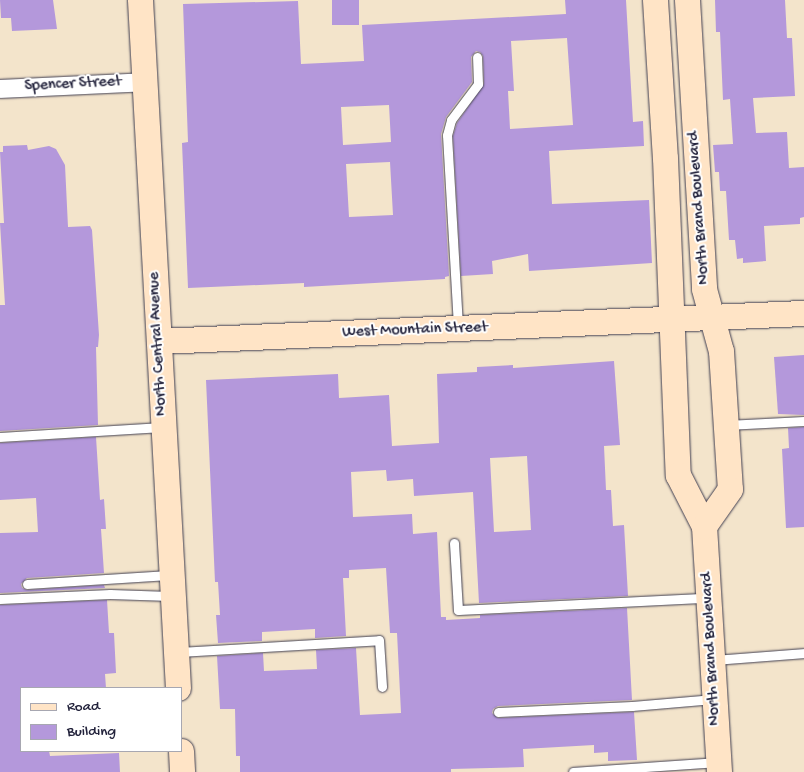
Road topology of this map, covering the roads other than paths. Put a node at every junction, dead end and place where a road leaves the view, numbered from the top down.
1 (140, 0) edge
2 (655, 0) edge
3 (687, 0) edge
4 (477, 57) dead end
5 (146, 82) junction
6 (0, 89) edge
7 (804, 313) edge
8 (712, 318) junction
9 (670, 321) junction
10 (458, 329) junction
11 (159, 341) junction
12 (804, 421) edge
13 (726, 425) junction
14 (164, 427) junction
15 (0, 437) edge
16 (704, 526) junction
17 (454, 543) dead end
18 (27, 584) dead end
19 (172, 585) junction
20 (708, 598) junction
21 (0, 599) edge
22 (176, 652) junction
23 (804, 653) edge
24 (712, 660) junction
25 (178, 687) edge
26 (382, 687) dead end
27 (714, 699) junction
28 (498, 712) dead end
29 (181, 752) edge
30 (718, 767) edge
31 (182, 772) edge
32 (573, 772) edge

1 - 5 street, North Central Avenue
2 - 9 street, North Brand Boulevard
3 - 8 street, North Brand Boulevard
4 - 10 lane
5 - 6 street, Spencer Street
5 - 11 street, North Central Avenue
7 - 8 street, West Mountain Street
8 - 9 street, West Mountain Street
8 - 13 street, North Brand Boulevard
9 - 10 street, West Mountain Street
9 - 16 street, North Brand Boulevard
10 - 11 street, West Mountain Street
11 - 14 street, North Central Avenue
12 - 13 lane
13 - 16 street, North Brand Boulevard
14 - 15 lane
14 - 19 street, North Central Avenue
16 - 20 street, North Brand Boulevard
17 - 20 lane
18 - 19 lane
19 - 21 lane
19 - 22 street, North Central Avenue
20 - 24 street, North Brand Boulevard
22 - 25 street, North Central Avenue
22 - 26 lane
23 - 24 lane
24 - 27 street, North Brand Boulevard
27 - 28 lane
27 - 30 street, North Brand Boulevard
29 - 31 street
30 - 32 lane

